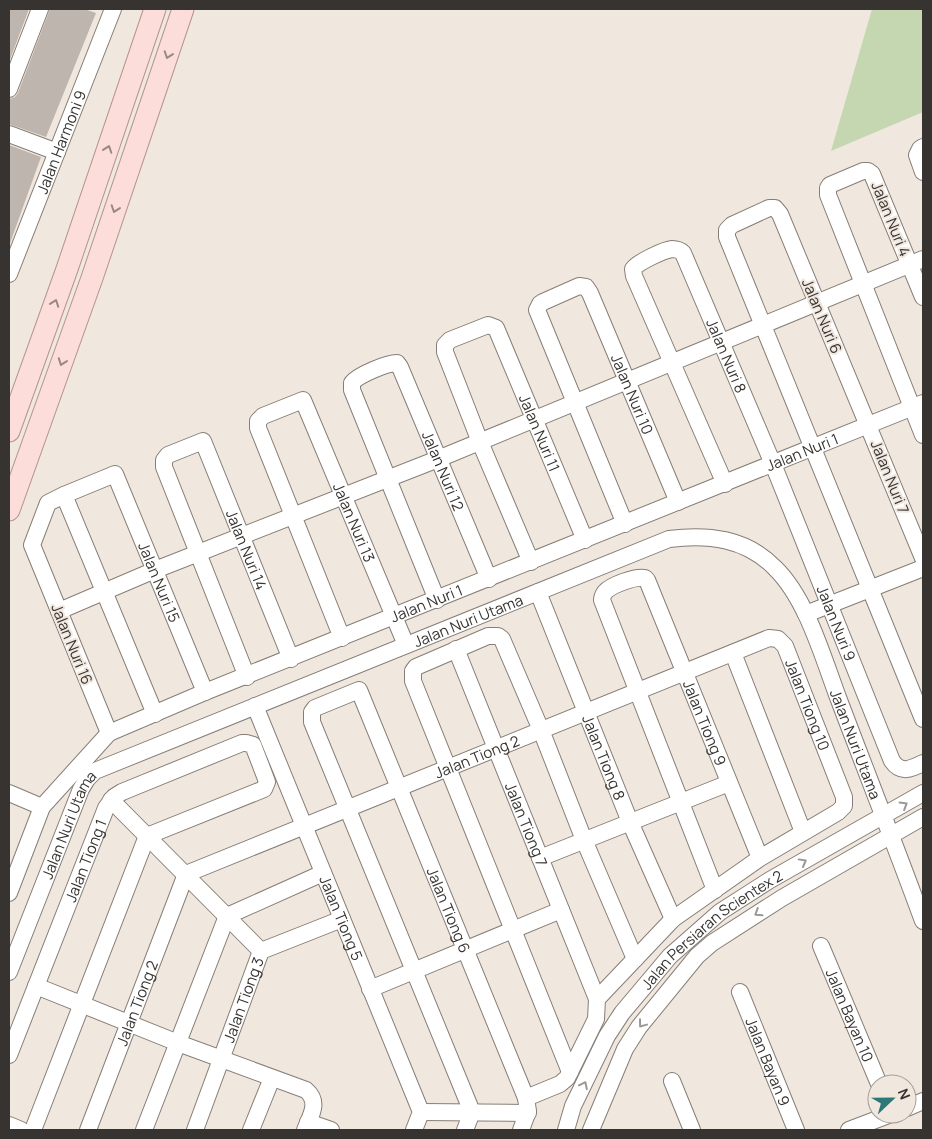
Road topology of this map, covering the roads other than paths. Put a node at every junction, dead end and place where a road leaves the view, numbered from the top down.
1 (40, 9) edge
2 (113, 9) edge
3 (155, 9) edge
4 (183, 9) edge
5 (9, 89) edge
6 (9, 134) edge
7 (923, 147) edge
8 (56, 152) junction
9 (923, 172) edge
10 (916, 262) edge
11 (9, 274) edge
12 (863, 284) junction
13 (923, 297) edge
14 (816, 303) junction
15 (762, 325) junction
16 (721, 342) junction
17 (672, 362) junction
18 (627, 381) junction
19 (574, 402) junction
20 (918, 405) edge
21 (534, 419) junction
22 (869, 425) junction
23 (9, 431) edge
24 (923, 435) edge
25 (480, 442) junction
26 (812, 448) junction
27 (438, 459) junction
28 (773, 464) junction
29 (388, 478) junction
30 (724, 484) junction
31 (64, 495) junction
32 (344, 496) junction
33 (678, 502) junction
34 (9, 510) edge
35 (293, 516) junction
36 (625, 524) junction
37 (243, 536) junction
38 (585, 540) junction
39 (198, 554) junction
40 (923, 558) edge
41 (531, 562) junction
42 (923, 568) edge
43 (154, 570) junction
44 (489, 579) junction
45 (870, 589) junction
46 (104, 591) junction
47 (538, 592) junction
48 (437, 600) junction
49 (829, 605) junction
50 (59, 611) junction
51 (806, 614) junction
52 (394, 617) junction
53 (342, 638) junction
54 (767, 639) joint
55 (406, 645) junction
56 (456, 650) junction
57 (733, 653) junction
58 (291, 659) junction
59 (685, 672) junction
60 (247, 677) junction
61 (637, 691) junction
62 (205, 692) junction
63 (255, 706) junction
64 (586, 712) junction
65 (154, 714) junction
66 (923, 719) edge
67 (541, 730) junction
68 (109, 733) junction
69 (496, 749) junction
70 (917, 766) edge
71 (448, 768) junction
72 (729, 783) junction
73 (400, 788) junction
74 (9, 793) edge
75 (923, 793) edge
76 (111, 800) junction
77 (681, 802) junction
78 (42, 807) junction
79 (347, 809) junction
80 (923, 816) edge
81 (884, 817) junction
82 (630, 822) junction
83 (304, 826) junction
84 (803, 832) junction
85 (147, 836) junction
86 (891, 836) junction
87 (584, 840) junction
88 (540, 858) junction
89 (760, 858) junction
90 (323, 873) junction
91 (186, 874) junction
92 (716, 890) junction
93 (9, 893) edge
94 (561, 910) junction
95 (227, 916) junction
96 (342, 919) junction
97 (673, 919) junction
98 (923, 921) edge
99 (513, 930) junction
100 (821, 946) dead end
101 (466, 950) junction
102 (261, 951) junction
103 (635, 959) junction
104 (414, 971) junction
105 (9, 972) edge
106 (36, 986) junction
107 (370, 989) junction
108 (740, 992) dead end
109 (597, 999) junction
110 (82, 1005) junction
111 (129, 1023) junction
112 (178, 1043) junction
113 (9, 1055) edge
114 (222, 1060) junction
115 (570, 1072) junction
116 (875, 1074) edge
117 (272, 1078) junction
118 (672, 1081) dead end
119 (527, 1105) junction
120 (421, 1112) junction
121 (472, 1112) junction
122 (867, 1123) edge
123 (9, 1125) edge
124 (307, 1126) edge
125 (21, 1130) edge
126 (33, 1130) edge
127 (88, 1130) edge
128 (144, 1130) edge
129 (195, 1130) edge
130 (251, 1130) edge
131 (331, 1130) edge
132 (414, 1130) edge
133 (466, 1130) edge
134 (521, 1130) edge
135 (566, 1130) edge
136 (590, 1130) edge
137 (692, 1130) edge
138 (796, 1130) edge
139 (849, 1130) edge

1 - 5 street
2 - 8 street, Jalan Harmoni 9
23 -> 3 main road
4 -> 34 main road
6 - 8 street
7 - 9 street
8 - 11 street, Jalan Harmoni 9
10 - 12 street
10 - 12 street, Jalan Nuri 4
10 - 13 street, Jalan Nuri 4
12 - 14 street
12 - 20 street
14 - 15 street
14 - 15 street, Jalan Nuri 6
14 - 22 street, Jalan Nuri 6
15 - 16 street
15 - 26 street
16 - 17 street
16 - 17 street, Jalan Nuri 8
16 - 28 street, Jalan Nuri 8
17 - 18 street
17 - 30 street
18 - 19 street
18 - 19 street, Jalan Nuri 10
18 - 33 street, Jalan Nuri 10
19 - 21 street
19 - 36 street
20 - 22 street, Jalan Nuri 1
20 - 24 street
21 - 25 street
21 - 25 street, Jalan Nuri 11
21 - 38 street, Jalan Nuri 11
22 - 26 street, Jalan Nuri 1
22 - 40 street, Jalan Nuri 7
25 - 27 street
25 - 41 street
26 - 28 street, Jalan Nuri 1
26 - 45 street
27 - 29 street
27 - 29 street, Jalan Nuri 12
27 - 44 street, Jalan Nuri 12
28 - 30 street, Jalan Nuri 1
28 - 49 street, Jalan Nuri 9
29 - 32 street
29 - 48 street
30 - 33 street, Jalan Nuri 1
31 - 43 street, Jalan Nuri 15
31 - 46 street
31 - 50 street, Jalan Nuri 16
32 - 35 street
32 - 35 street, Jalan Nuri 13
32 - 52 street, Jalan Nuri 13
33 - 36 street, Jalan Nuri 1
35 - 37 street
35 - 53 street
36 - 38 street, Jalan Nuri 1
37 - 39 street
37 - 39 street, Jalan Nuri 14
37 - 58 street, Jalan Nuri 14
38 - 41 street, Jalan Nuri 1
39 - 43 street
39 - 60 street
41 - 44 street, Jalan Nuri 1
42 - 45 street
43 - 46 street
43 - 62 street, Jalan Nuri 15
44 - 48 street, Jalan Nuri 1
45 - 49 street
45 - 66 street
46 - 50 street
46 - 65 street
47 - 51 street, Jalan Nuri Utama
47 - 55 street, Jalan Nuri Utama
47 - 64 street, Jalan Tiong 8
48 - 52 street, Jalan Nuri 1
49 - 51 street
49 - 70 street, Jalan Nuri 9
50 - 68 street, Jalan Nuri 16
51 - 81 street, Jalan Nuri Utama
52 - 53 street, Jalan Nuri 1
52 - 55 street, Jalan Nuri 13
53 - 58 street, Jalan Nuri 1
54 - 57 street, Jalan Tiong 2
54 - 84 street, Jalan Tiong 10
55 - 63 street, Jalan Nuri Utama
56 - 67 street
56 - 69 street, Jalan Tiong 7
56 - 71 street
57 - 59 street, Jalan Tiong 2
57 - 84 street
58 - 60 street, Jalan Nuri 1
59 - 61 street, Jalan Tiong 2
59 - 61 street, Jalan Tiong 9
59 - 72 street, Jalan Tiong 9
60 - 62 street, Jalan Nuri 1
61 - 64 street, Jalan Tiong 2
61 - 77 street
62 - 65 street, Jalan Nuri 1
63 - 83 street, Jalan Tiong 5
63 - 105 street, Jalan Nuri Utama
64 - 67 street, Jalan Tiong 2
64 - 82 street, Jalan Tiong 8
65 - 68 street, Jalan Nuri 1
67 - 69 street, Jalan Tiong 2
67 - 87 street
68 - 78 street, Jalan Nuri 1
69 - 71 street, Jalan Tiong 2
69 - 88 street, Jalan Tiong 7
71 - 73 street, Jalan Tiong 2
71 - 99 street
72 - 77 street
72 - 89 street, Jalan Tiong 9
73 - 79 street, Jalan Tiong 2
73 - 79 street, Jalan Tiong 6
73 - 101 street, Jalan Tiong 6
74 - 78 street
81 -> 75 street, Jalan Persiaran Scientex 2
76 - 85 street
76 - 85 street, Jalan Tiong 1
76 - 106 street, Jalan Tiong 1
77 - 82 street
77 - 92 street
78 - 93 street, Jalan Nuri 1
79 - 83 street, Jalan Tiong 2
79 - 104 street
80 - 86 street, Jalan Persiaran Scientex 2
81 - 86 street, Jalan Nuri Utama
135 -> 81 street, Jalan Persiaran Scientex 2
82 - 87 street
82 - 97 street, Jalan Tiong 8
83 - 90 street, Jalan Tiong 5
83 - 91 street, Jalan Tiong 2
84 - 89 street
85 - 91 street
85 - 110 street
86 - 98 street, Jalan Nuri Utama
86 -> 136 street, Jalan Persiaran Scientex 2
87 - 88 street
87 - 103 street
88 - 94 street, Jalan Tiong 7
89 - 92 street
90 - 95 street
90 - 96 street, Jalan Tiong 5
91 - 95 street
91 - 111 street, Jalan Tiong 2
92 - 97 street
94 - 99 street
94 - 109 street, Jalan Tiong 7
95 - 102 street
95 - 112 street
96 - 102 street, Jalan Tiong 3
96 - 107 street, Jalan Tiong 5
97 - 103 street
99 - 101 street
99 - 115 street
100 - 116 street, Jalan Bayan 10
101 - 104 street
101 - 119 street, Jalan Tiong 6
102 - 114 street, Jalan Tiong 3
103 - 109 street
104 - 107 street
104 - 121 street
106 - 110 street
106 - 113 street, Jalan Tiong 1
107 - 120 street, Jalan Tiong 5
108 - 138 street, Jalan Bayan 9
109 - 115 street
110 - 111 street
110 - 126 street
111 - 112 street
111 - 127 street, Jalan Tiong 2
112 - 114 street
112 - 128 street
114 - 117 street
114 - 129 street, Jalan Tiong 3
115 - 119 street
117 - 124 street
117 - 130 street
118 - 137 street
119 - 121 street
119 - 134 street
120 - 121 street
120 - 132 street
121 - 133 street
122 - 139 street
123 - 125 street
124 - 131 street

